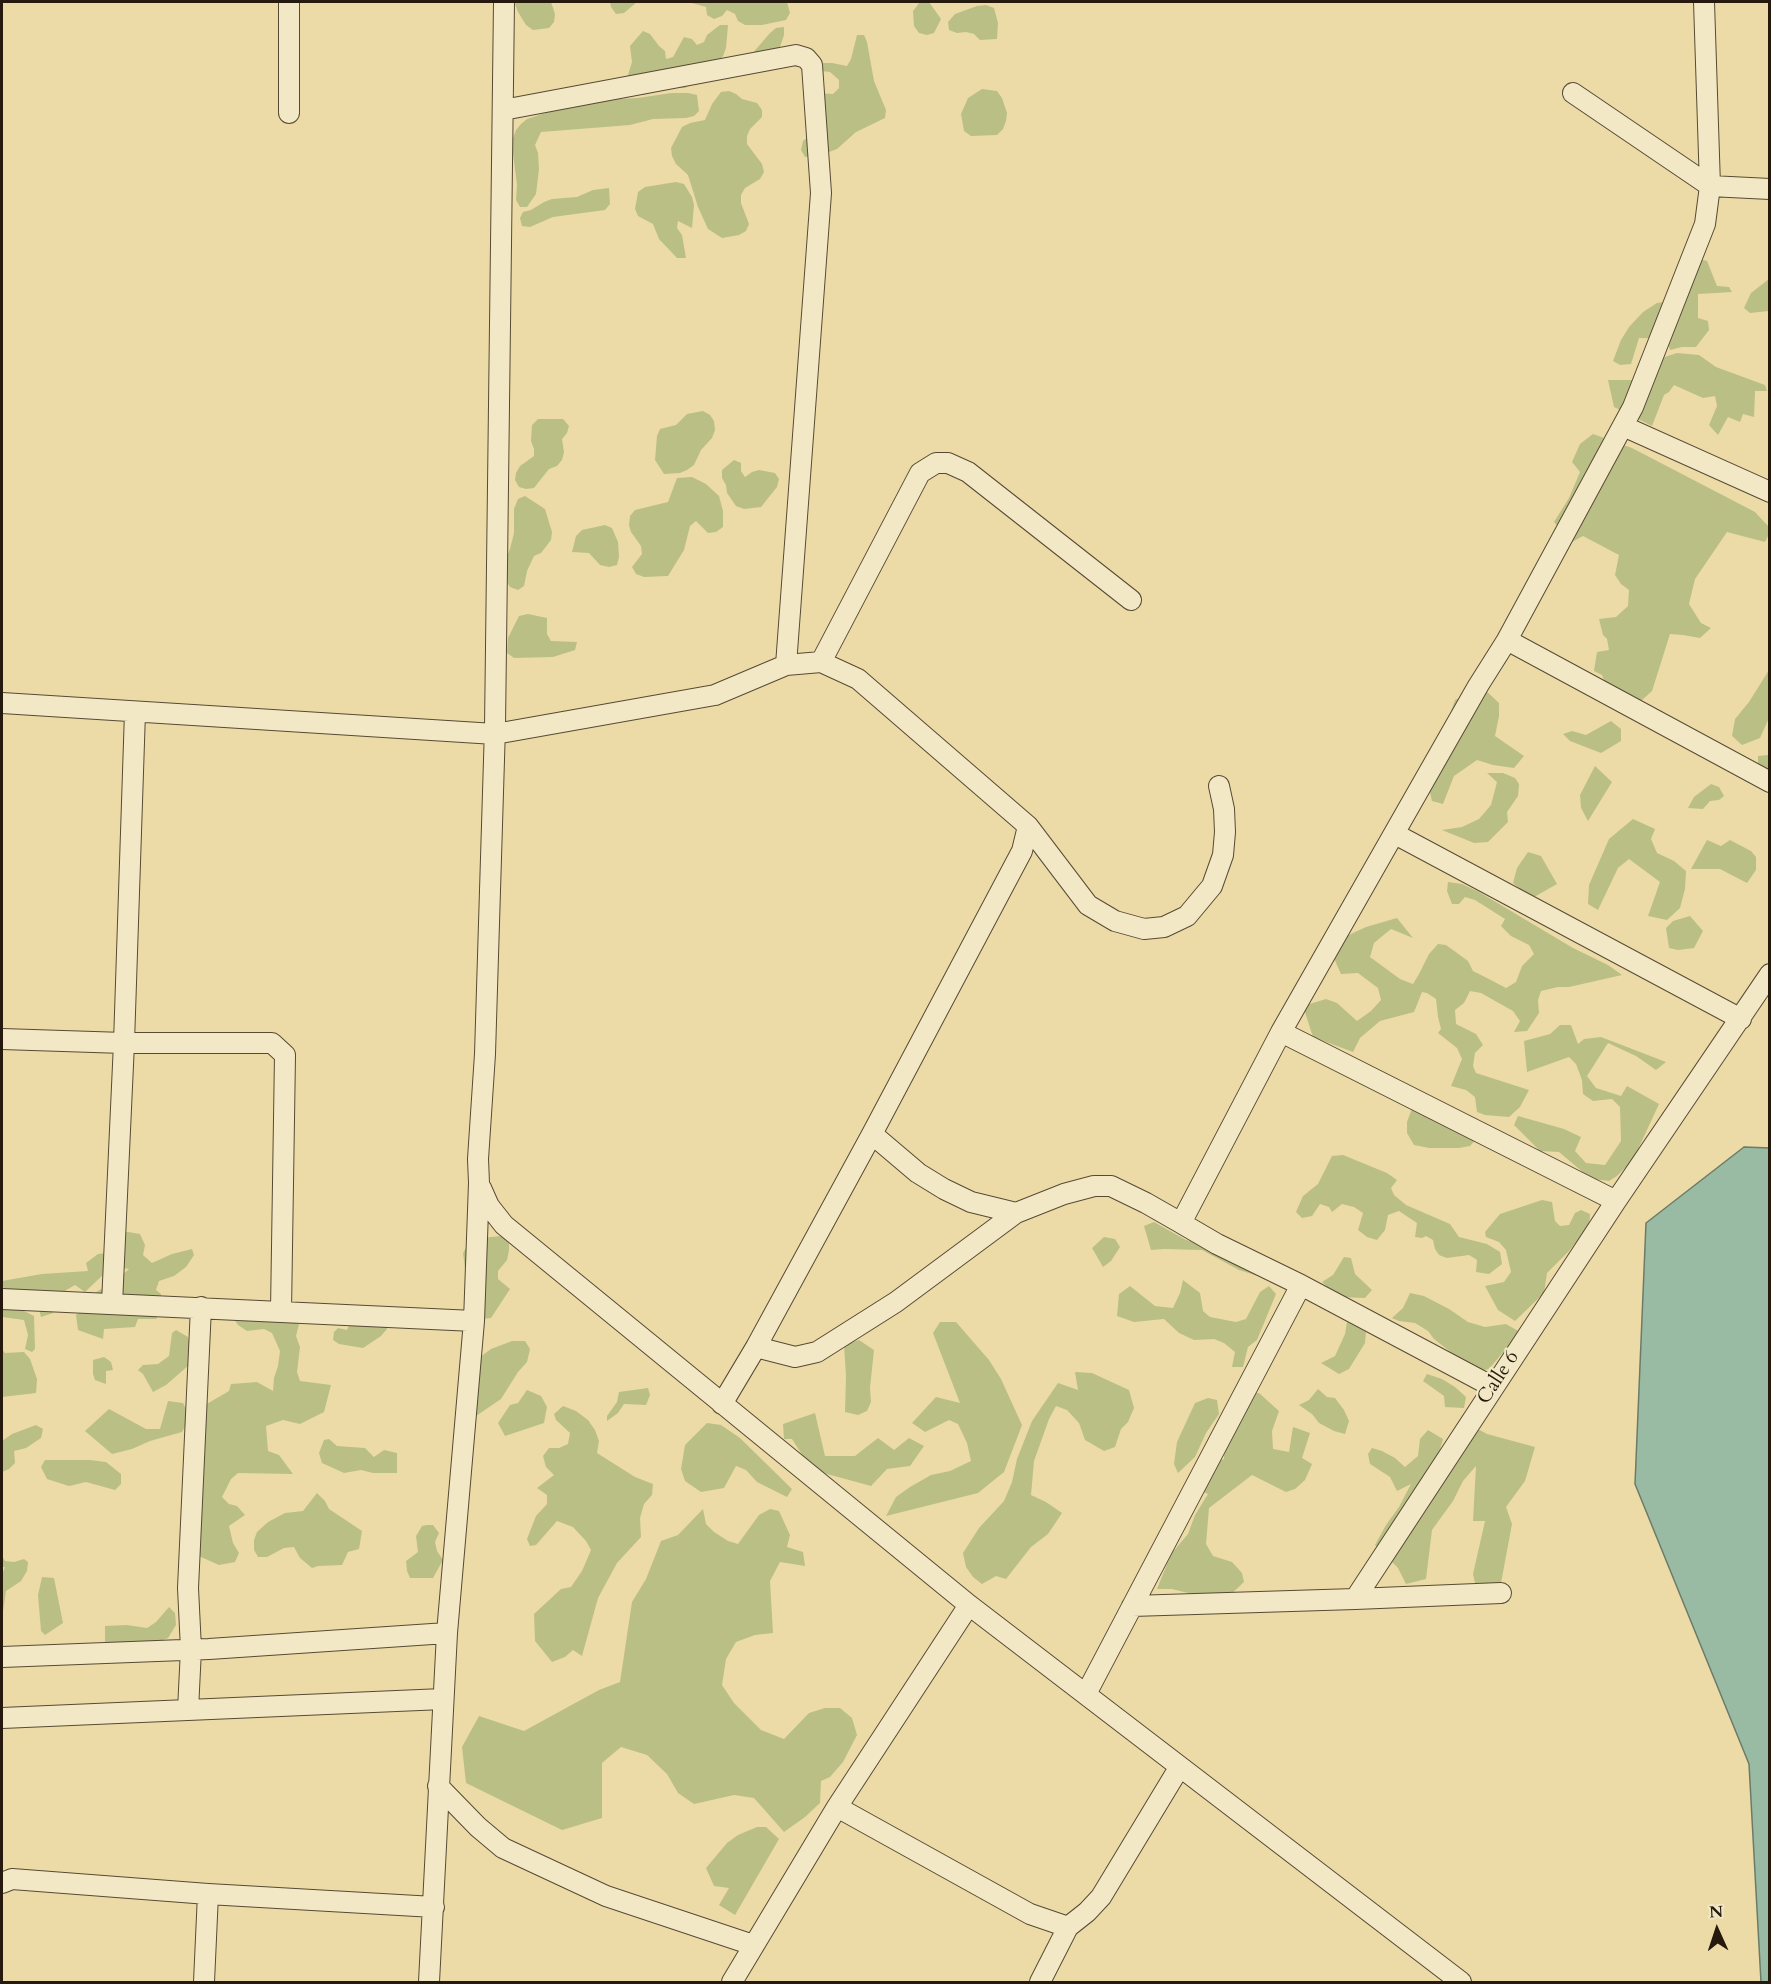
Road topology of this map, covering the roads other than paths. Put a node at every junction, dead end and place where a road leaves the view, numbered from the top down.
1 (289, 2) edge
2 (504, 2) edge
3 (1704, 2) edge
4 (1573, 93) dead end
5 (503, 110) junction
6 (289, 112) dead end
7 (1710, 186) junction
8 (1770, 189) edge
9 (1623, 426) junction
10 (1770, 492) edge
11 (1131, 600) dead end
12 (1507, 640) junction
13 (821, 662) junction
14 (786, 665) junction
15 (2, 703) edge
16 (135, 712) junction
17 (495, 734) junction
18 (1770, 782) edge
19 (1219, 786) dead end
20 (1028, 826) junction
21 (1395, 834) junction
22 (1770, 974) edge
23 (1741, 1018) junction
24 (1281, 1032) junction
25 (2, 1039) edge
26 (124, 1043) junction
27 (872, 1134) junction
28 (479, 1183) junction
29 (1616, 1201) junction
30 (1016, 1214) junction
31 (1181, 1222) junction
32 (1300, 1285) junction
33 (2, 1299) edge
34 (112, 1304) junction
35 (201, 1307) junction
36 (281, 1311) junction
37 (474, 1321) junction
38 (756, 1347) junction
39 (1493, 1387) junction
40 (722, 1404) junction
41 (1501, 1593) dead end
42 (1355, 1599) junction
43 (969, 1605) junction
44 (1132, 1606) junction
45 (447, 1633) junction
46 (191, 1649) junction
47 (2, 1657) edge
48 (1086, 1694) junction
49 (443, 1699) junction
50 (188, 1710) junction
51 (2, 1718) edge
52 (1179, 1768) junction
53 (438, 1786) junction
54 (837, 1807) junction
55 (2, 1883) edge
56 (208, 1894) junction
57 (434, 1907) junction
58 (1068, 1928) junction
59 (753, 1945) junction
60 (734, 1982) edge
61 (204, 1983) edge
62 (429, 1983) edge
63 (1040, 1983) edge
64 (1461, 1983) edge

1 - 6 street
2 - 5 street
3 - 7 street
4 - 7 street
5 - 14 street
5 - 17 street
7 - 8 street
7 - 9 street
9 - 10 street
9 - 12 street
11 - 13 street
12 - 18 street
12 - 21 street
13 - 14 street
13 - 20 street
14 - 17 street
15 - 16 street
16 - 17 street
16 - 26 street
17 - 28 street
19 - 20 street
20 - 27 street
21 - 23 street
21 - 24 street
22 - 23 street, Calle 6
23 - 29 street, Calle 6
24 - 29 street
24 - 31 street
25 - 26 street
26 - 34 street
26 - 36 street
27 - 30 street
27 - 38 street
28 - 37 street
28 - 40 street
29 - 39 street, Calle 6
30 - 31 street
30 - 38 street
31 - 32 street
32 - 39 street
32 - 44 street
33 - 34 street
34 - 35 street
35 - 36 street
35 - 46 street
36 - 37 street
37 - 45 street
38 - 40 street
39 - 42 street, Calle 6
40 - 43 street
41 - 42 street
42 - 44 street
43 - 48 street
43 - 54 street
44 - 48 street
45 - 46 street
45 - 49 street
46 - 47 street
46 - 50 street
48 - 52 street
49 - 50 street
49 - 53 street
50 - 51 street
52 - 58 street
52 - 64 street
53 - 57 street
53 - 59 street
54 - 58 street
54 - 59 street
55 - 56 street
56 - 57 street
56 - 61 street
57 - 62 street
58 - 63 street
59 - 60 street

